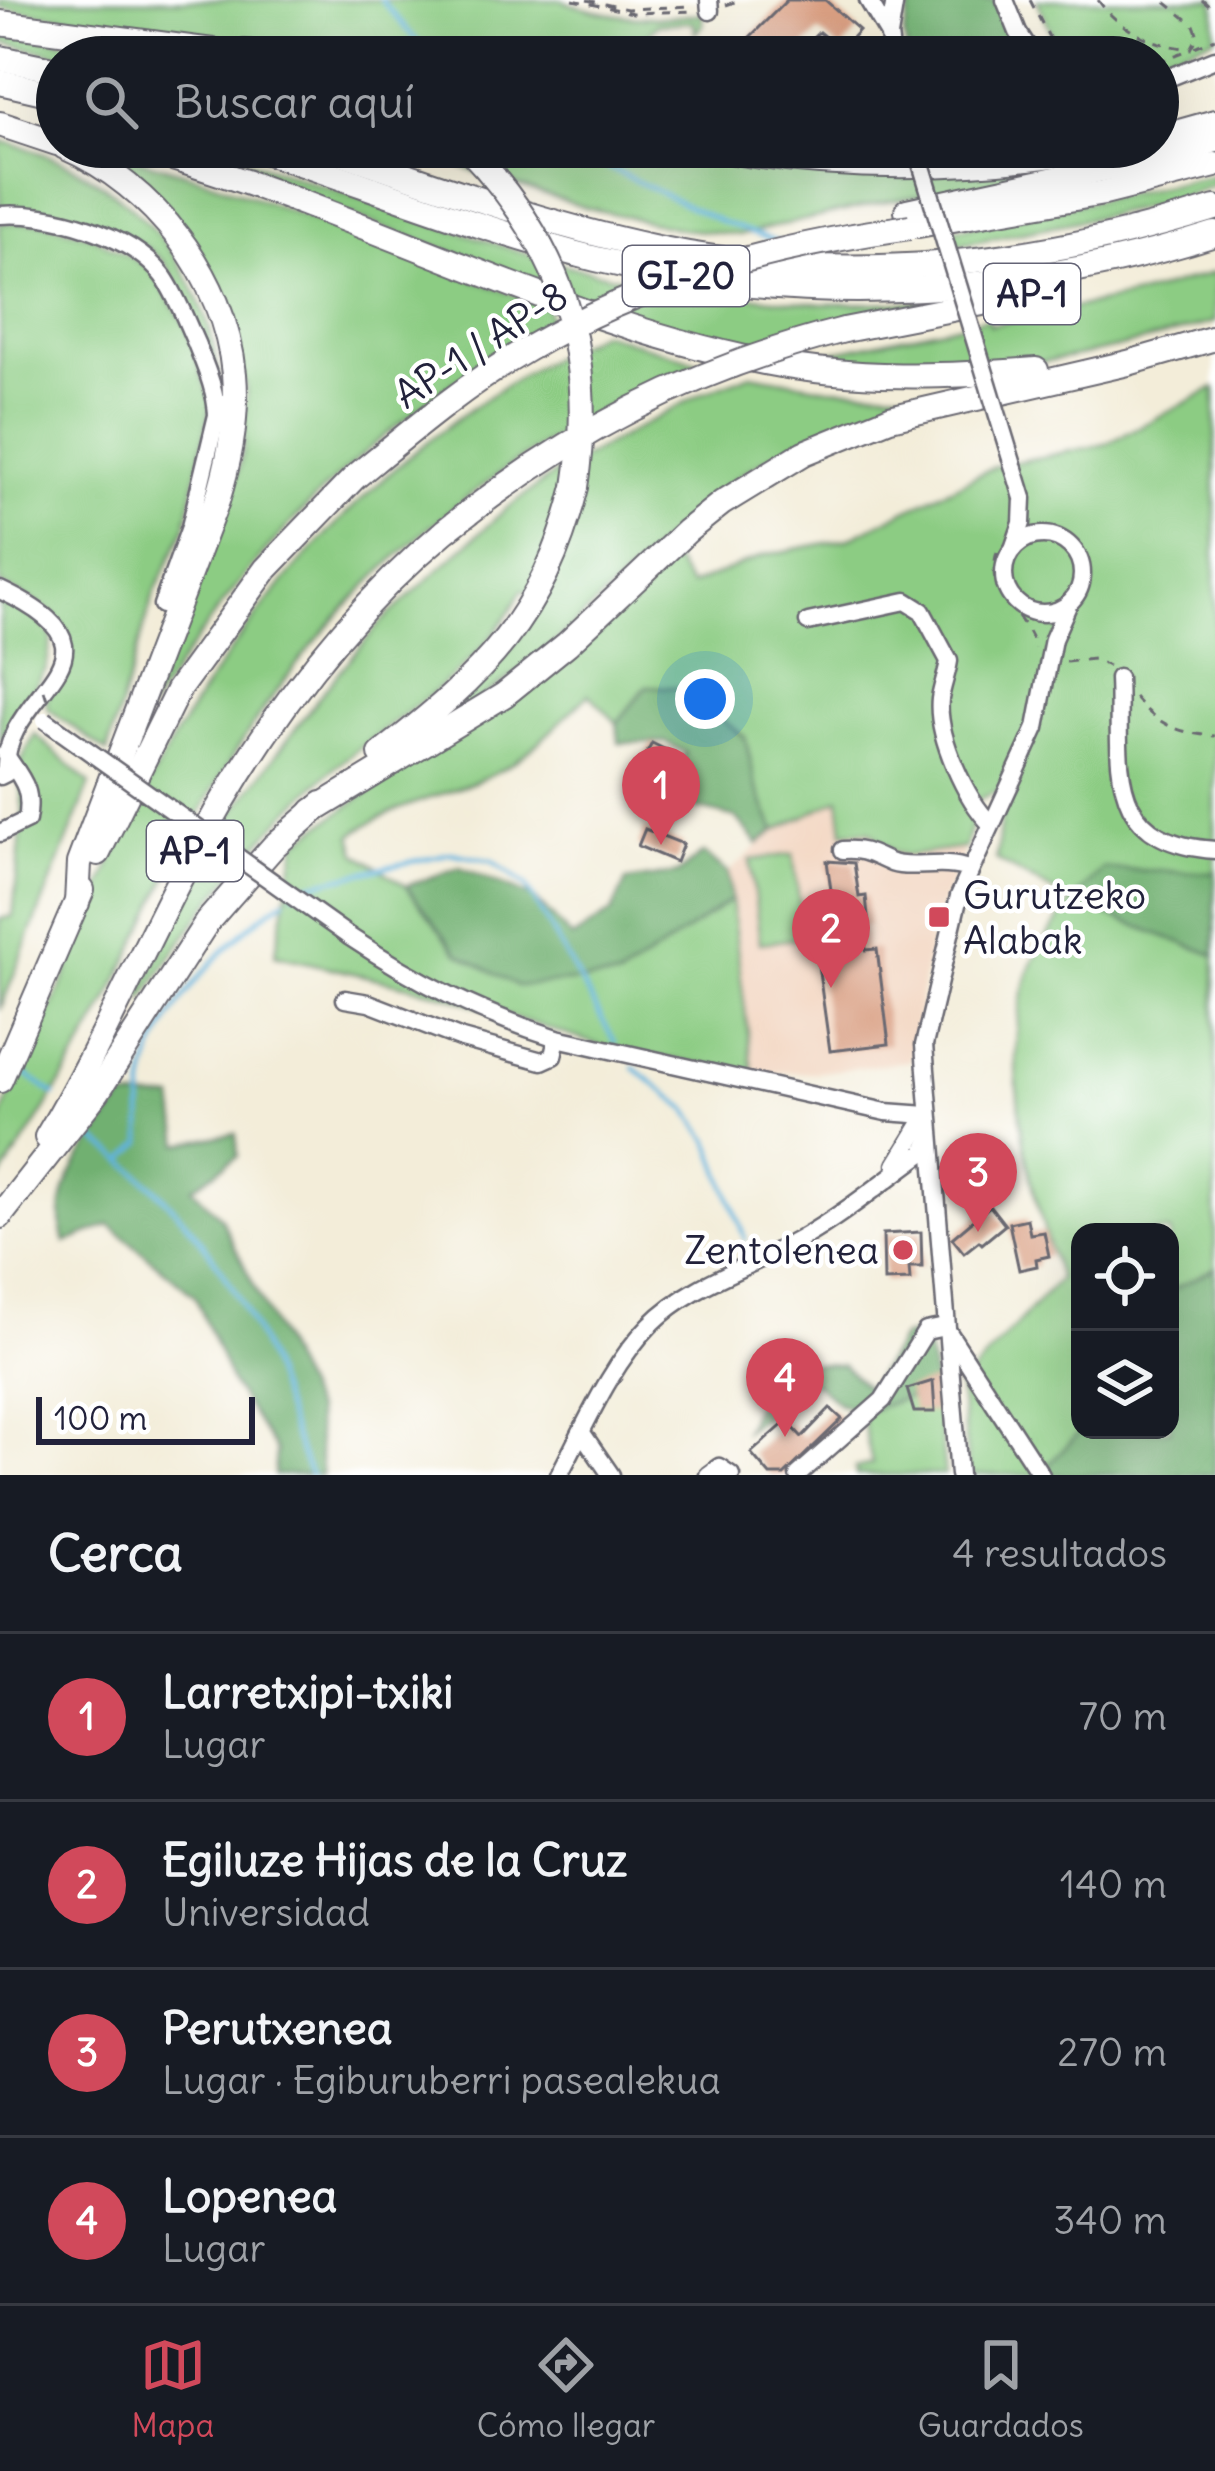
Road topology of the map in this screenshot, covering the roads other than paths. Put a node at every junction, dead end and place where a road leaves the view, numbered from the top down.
1 (868, 0) edge
2 (895, 0) edge
3 (1005, 0) edge
4 (0, 23) edge
5 (110, 36) edge
6 (889, 36) joint
7 (1023, 36) edge
8 (0, 58) edge
9 (1215, 59) edge
10 (36, 66) edge
11 (1179, 74) edge
12 (0, 82) edge
13 (36, 90) edge
14 (0, 115) edge
15 (1215, 122) edge
16 (36, 123) edge
17 (0, 124) edge
18 (1179, 133) edge
19 (36, 136) edge
20 (1215, 140) edge
21 (1179, 152) edge
22 (1215, 165) edge
23 (105, 168) edge
24 (202, 168) edge
25 (315, 168) edge
26 (389, 168) edge
27 (486, 168) edge
28 (922, 168) edge
29 (1115, 168) edge
30 (1215, 208) edge
31 (0, 215) edge
32 (908, 219) junction
33 (1215, 236) edge
34 (1215, 338) edge
35 (1128, 363) junction
36 (1023, 498) junction
37 (1053, 536) junction
38 (1011, 552) junction
39 (0, 590) edge
40 (1069, 603) junction
41 (162, 605) dead end
42 (1026, 608) junction
43 (808, 622) dead end
44 (1050, 661) junction
45 (1113, 672) road end
46 (38, 714) junction
47 (4, 754) junction
48 (0, 776) edge
49 (313, 811) junction
50 (991, 824) junction
51 (0, 833) edge
52 (843, 850) dead end
53 (1215, 850) edge
54 (968, 869) junction
55 (77, 903) junction
56 (345, 999) dead end
57 (556, 1038) junction
58 (0, 1080) edge
59 (927, 1115) junction
60 (929, 1138) junction
61 (883, 1180) junction
62 (2, 1214) edge
63 (945, 1327) junction
64 (582, 1433) junction
65 (560, 1475) edge
66 (611, 1475) edge
67 (708, 1475) edge
68 (731, 1475) edge
69 (798, 1475) edge
70 (958, 1475) edge
71 (1042, 1475) edge

1 - 6 street
2 - 6 street
3 - 7 street
4 - 5 highway
8 - 10 highway
9 - 11 street
12 - 13 highway
14 - 16 highway
15 - 18 highway
17 - 19 highway
20 - 21 highway
22 - 32 highway, AP-1
23 - 55 highway
24 - 35 highway
25 - 33 highway, GI-20
26 - 30 highway, GI-20
27 - 49 highway, bridge
28 - 36 street, bridge
29 - 32 highway
31 - 41 street
32 - 55 highway, AP-1 / AP-8 / AP-1, bridge
33 - 62 highway, AP-1, bridge
34 - 35 highway
35 - 49 highway
36 - 37 street
36 - 38 street
37 - 38 street
37 - 40 street
38 - 42 street
39 - 46 street
40 - 42 street
40 - 44 street
42 - 44 street
43 - 50 street
44 - 50 street
45 - 53 street
46 - 47 street
46 - 57 street, bridge
47 - 48 street
47 - 51 street
49 - 62 highway
50 - 54 street
52 - 54 street
54 - 59 street
55 - 58 highway, AP-1
56 - 57 street
57 - 59 street
59 - 60 street
59 - 61 street
60 - 61 street
60 - 63 street
61 - 64 street
63 - 69 street
63 - 70 street
63 - 71 street
64 - 65 street
64 - 66 street
67 - 68 street

